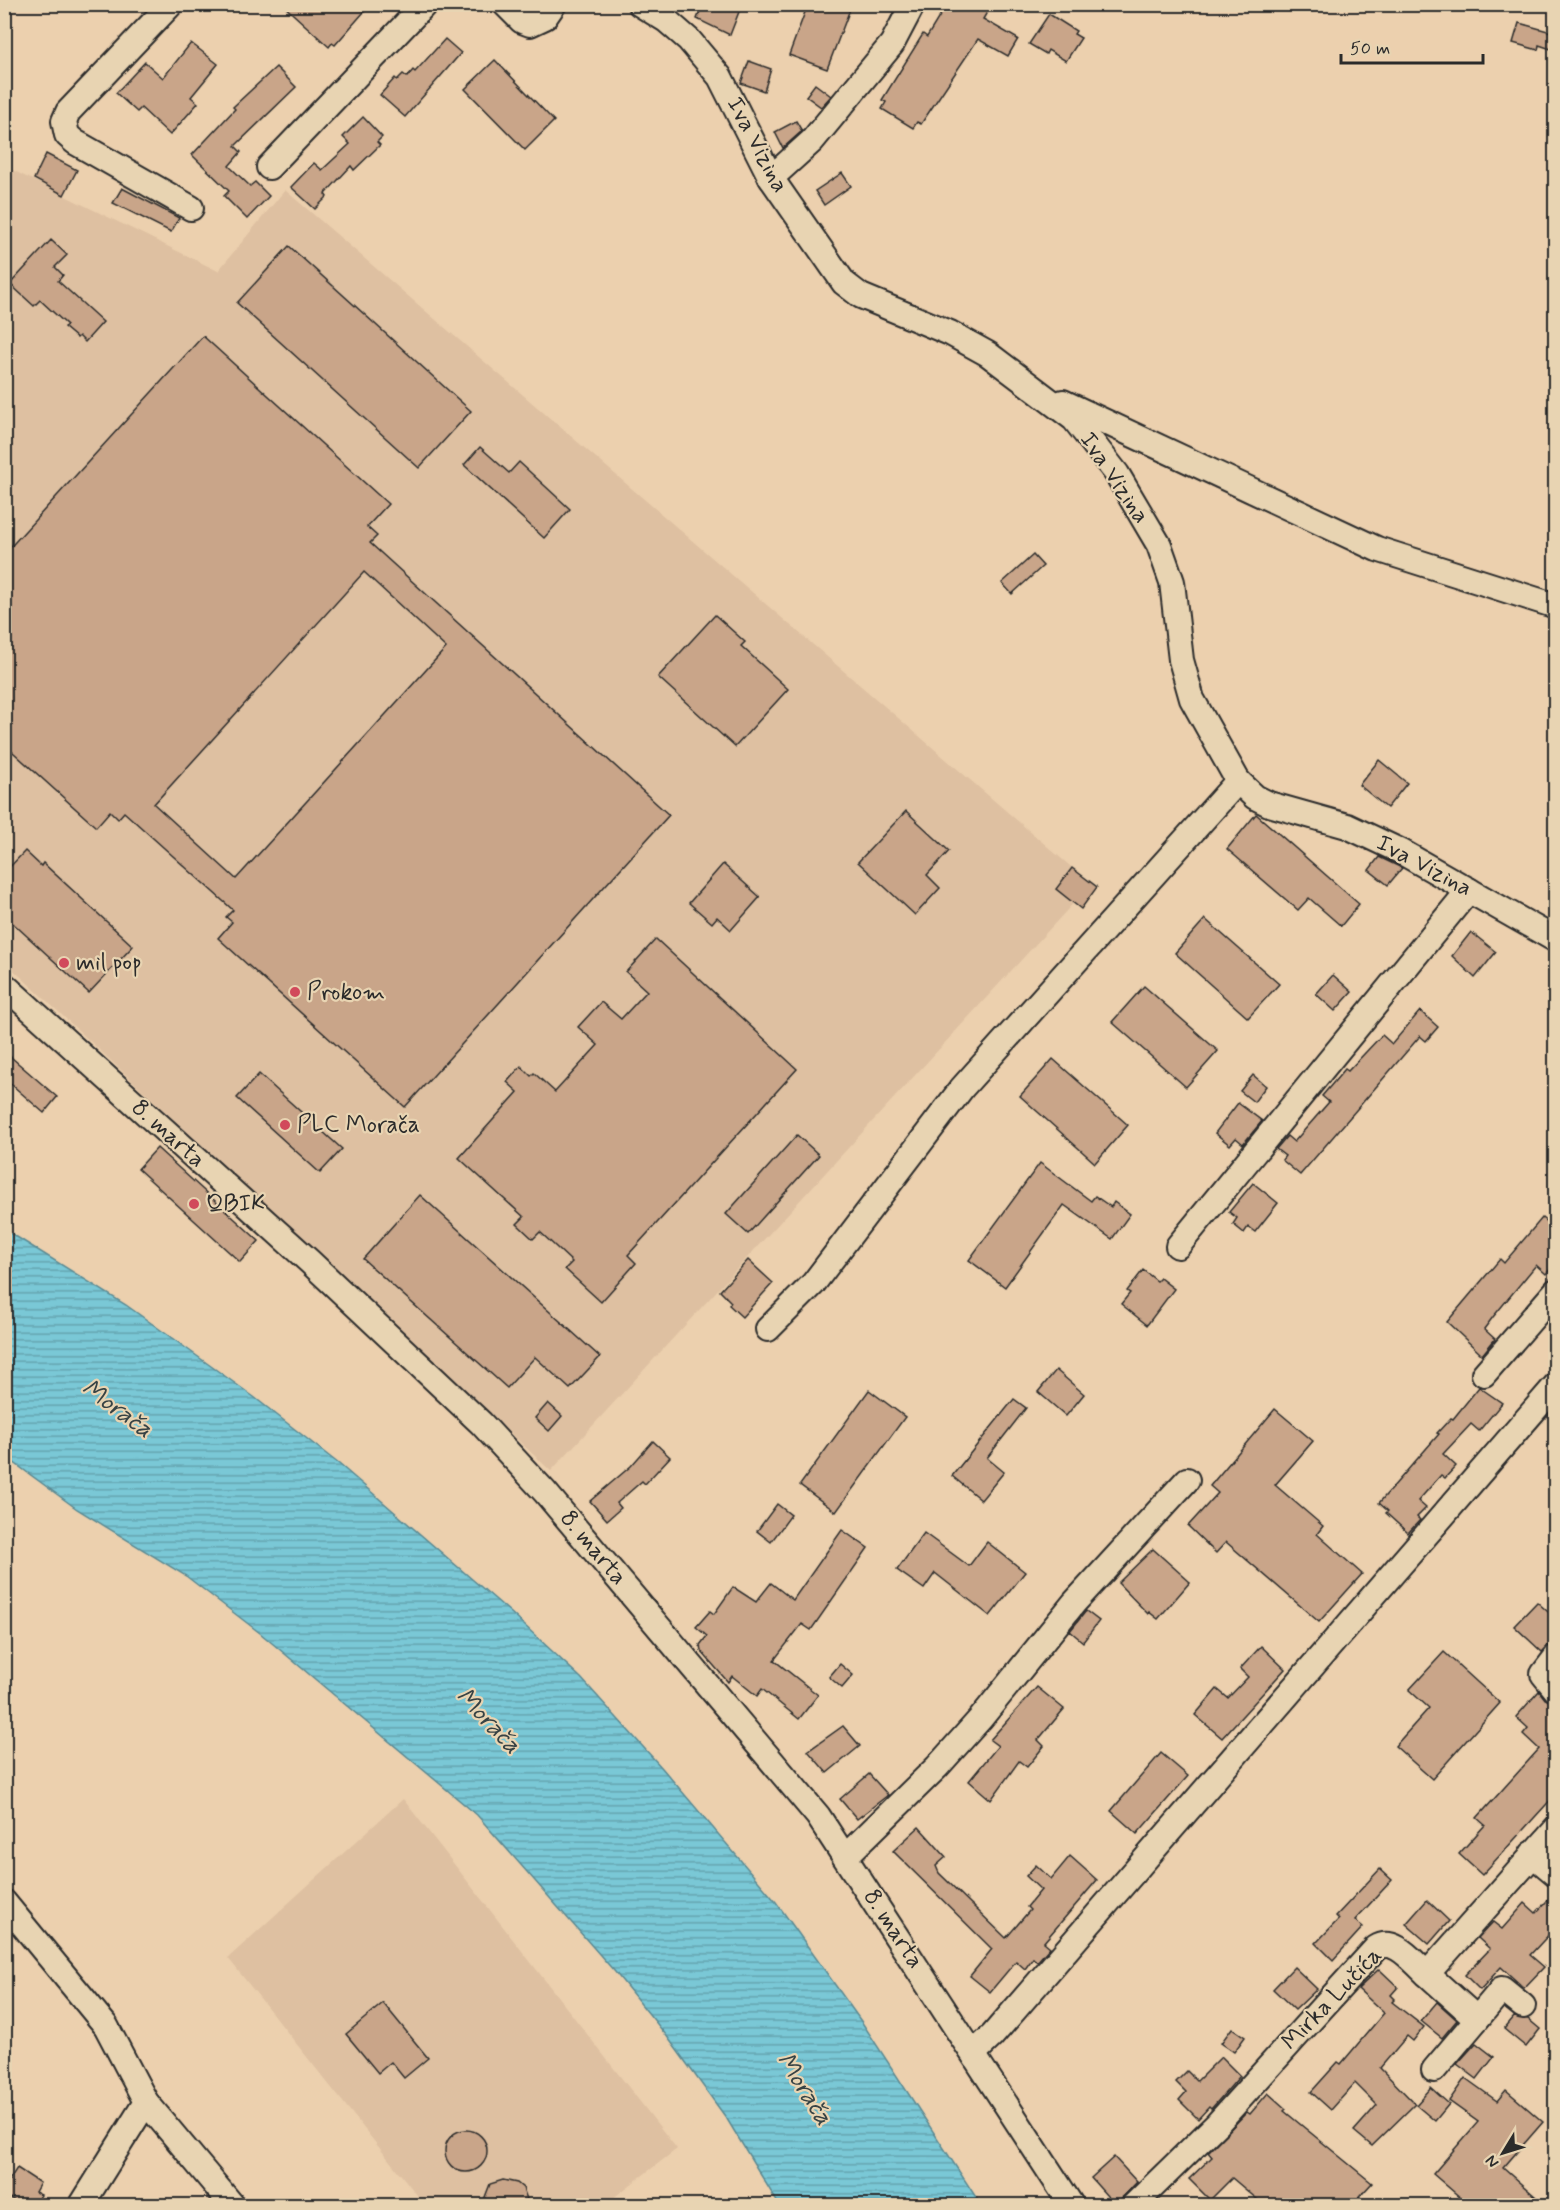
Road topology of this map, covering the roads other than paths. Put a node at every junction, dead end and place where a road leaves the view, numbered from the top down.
1 (171, 4) edge
2 (425, 4) edge
3 (505, 4) edge
4 (554, 4) edge
5 (640, 4) edge
6 (913, 4) edge
7 (269, 167) dead end
8 (771, 178) junction
9 (191, 208) dead end
10 (1039, 391) junction
11 (1556, 606) edge
12 (1239, 781) junction
13 (1469, 890) junction
14 (1556, 940) edge
15 (4, 985) edge
16 (1178, 1246) dead end
17 (1556, 1291) edge
18 (768, 1329) dead end
19 (1484, 1374) dead end
20 (1556, 1385) edge
21 (1187, 1480) dead end
22 (1556, 1657) edge
23 (1556, 1690) edge
24 (1556, 1829) edge
25 (1532, 1854) junction
26 (846, 1856) junction
27 (1556, 1874) edge
28 (4, 1902) edge
29 (1427, 1974) junction
30 (1522, 2006) dead end
31 (1477, 2019) junction
32 (974, 2053) junction
33 (1434, 2070) dead end
34 (146, 2102) junction
35 (81, 2205) edge
36 (233, 2205) edge
37 (1072, 2205) edge
38 (1133, 2205) edge

1 - 9 street
2 - 7 street
3 - 4 street
5 - 8 street, Iva Vizina
6 - 8 street
8 - 10 street, Iva Vizina
10 - 11 street
10 - 12 street, Iva Vizina
12 - 13 street, Iva Vizina
12 - 18 street
13 - 14 street, Iva Vizina
13 - 16 street
15 - 26 street, 8. marta
17 - 19 street
20 - 32 street
21 - 26 street
22 - 23 street
24 - 25 street
25 - 27 street
25 - 29 street
26 - 32 street, 8. marta
28 - 34 street
29 - 31 street, Mirka Lučića
29 - 38 street, Mirka Lučića
30 - 31 street
31 - 33 street
32 - 37 street, 8. marta
34 - 35 street
34 - 36 street

